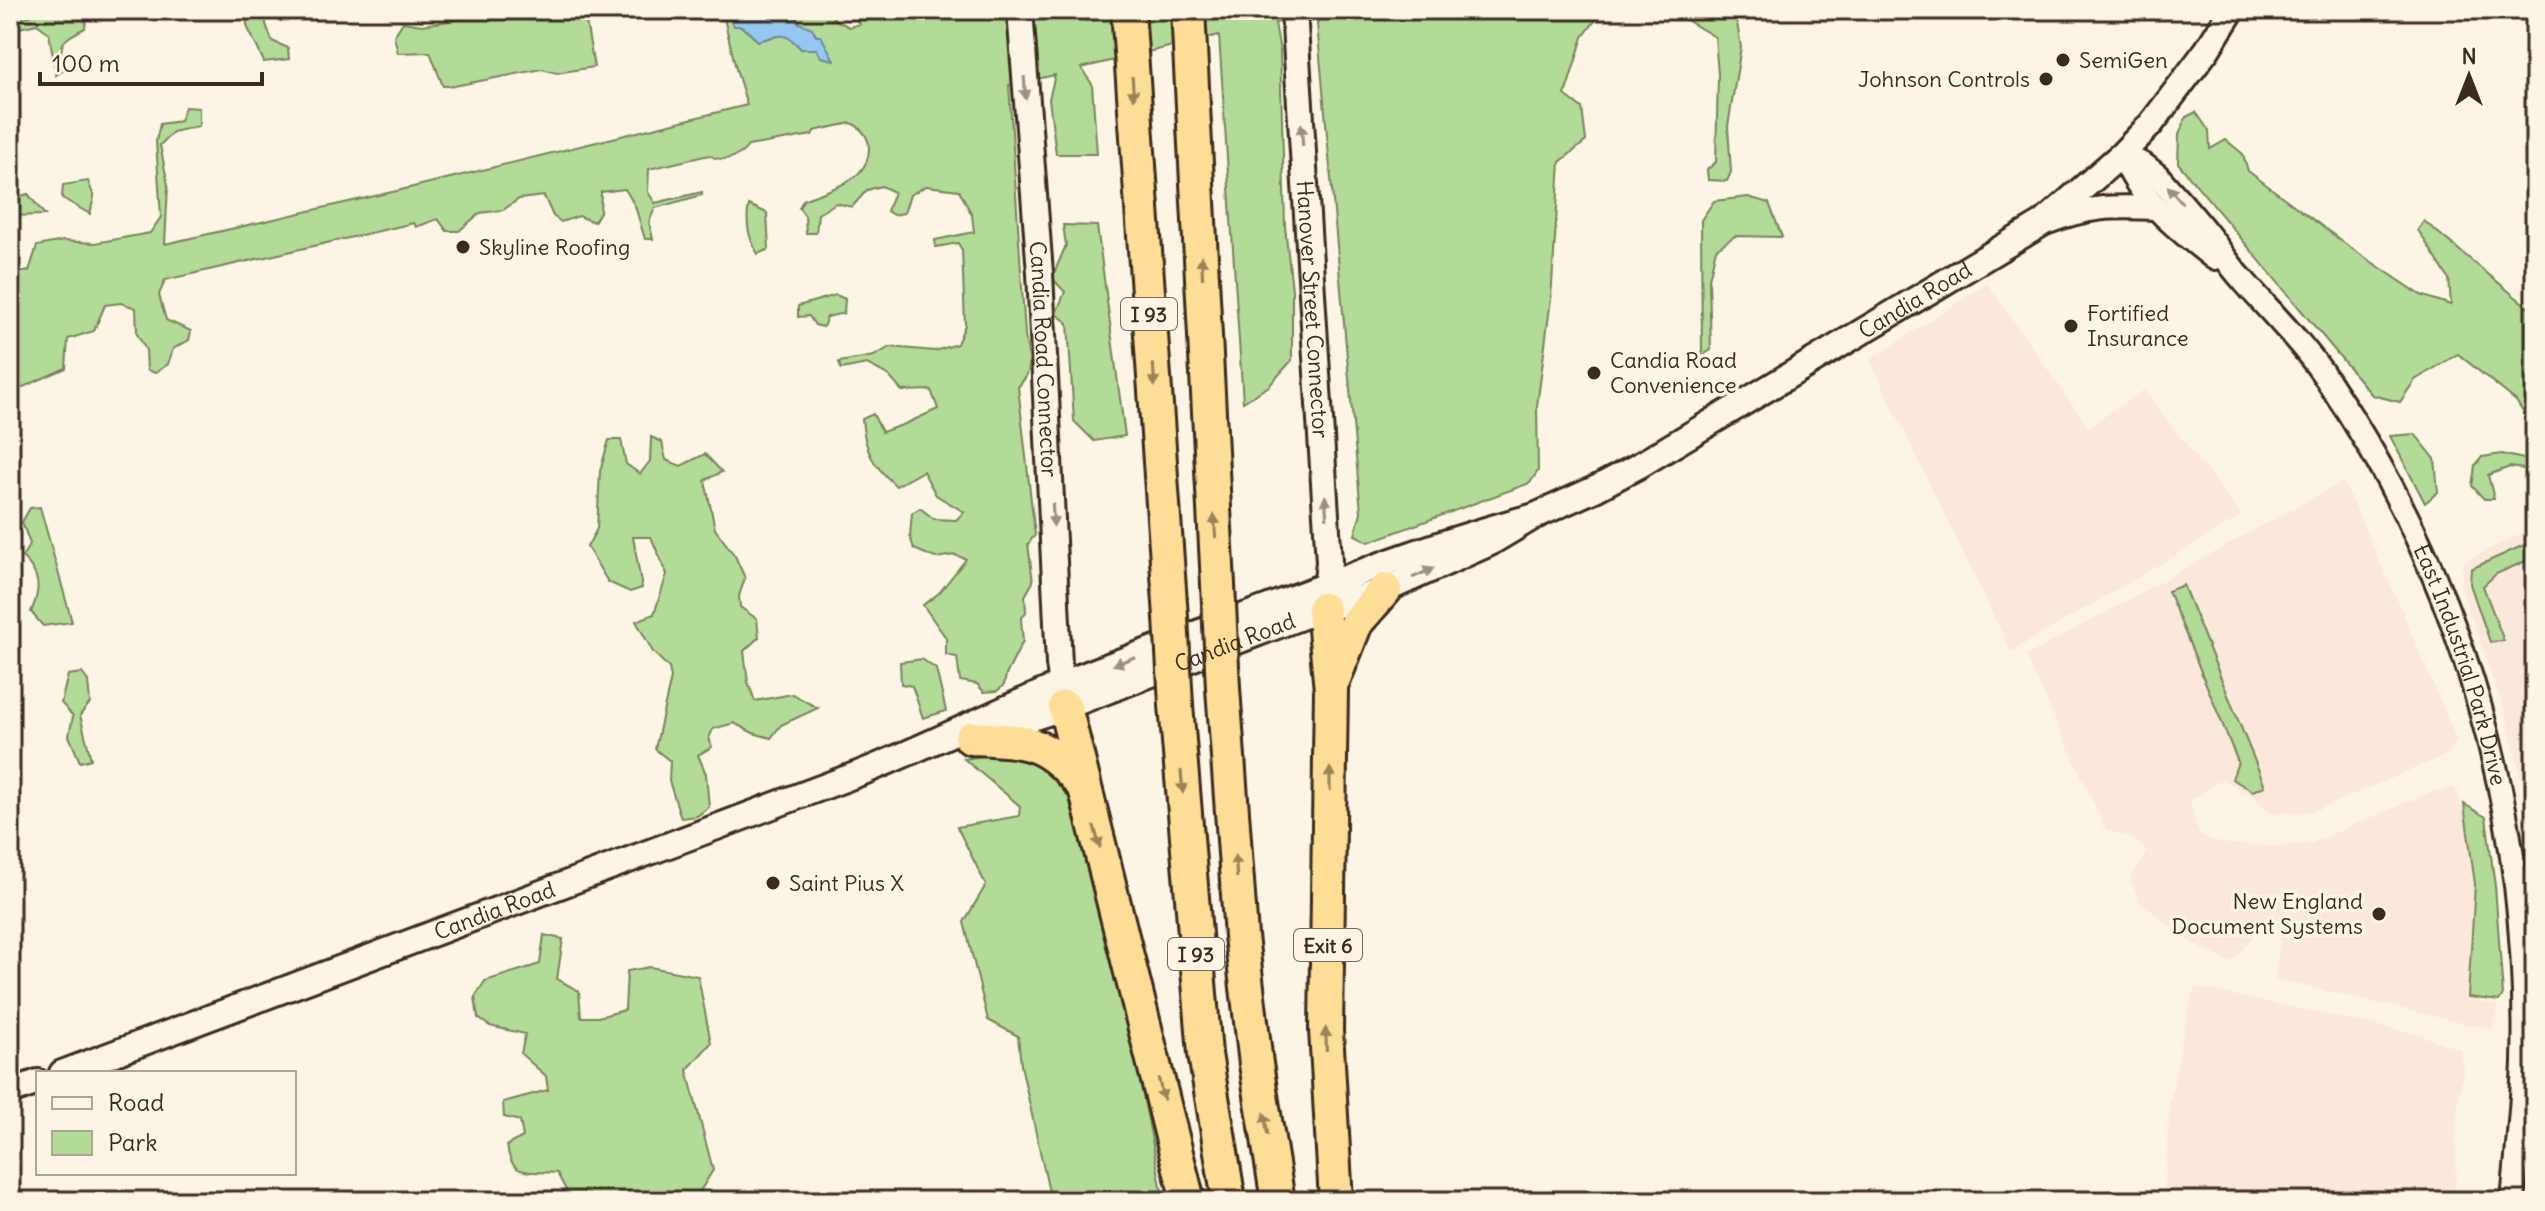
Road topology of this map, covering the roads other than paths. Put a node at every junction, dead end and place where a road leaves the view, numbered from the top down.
1 (1020, 10) edge
2 (1128, 10) edge
3 (1188, 10) edge
4 (1294, 10) edge
5 (2232, 10) edge
6 (2122, 154) junction
7 (2156, 208) junction
8 (2043, 223) junction
9 (2240, 278) junction
10 (1535, 516) junction
11 (1385, 590) junction
12 (1326, 597) junction
13 (1331, 690) junction
14 (1064, 696) junction
15 (971, 738) junction
16 (927, 747) junction
17 (1083, 786) junction
18 (67, 1071) edge
19 (36, 1083) edge
20 (10, 1092) edge
21 (1188, 1201) edge
22 (1229, 1201) edge
23 (1278, 1201) edge
24 (1336, 1201) edge
25 (2513, 1201) edge

1 -> 14 main road, Candia Road Connector
2 -> 22 highway, I 93, bridge
23 -> 3 highway, I 93, bridge
12 -> 4 main road, Hanover Street Connector
5 - 6 main road, Candia Road
6 - 7 street, East Industrial Park Drive
6 - 8 main road, Candia Road
9 -> 6 street, East Industrial Park Drive
7 - 8 street
7 - 9 street, East Industrial Park Drive
8 - 10 main road, Candia Road
9 - 25 street, East Industrial Park Drive
11 -> 10 main road, Candia Road
10 - 12 main road, Candia Road
11 - 12 main road, Candia Road
11 - 13 highway
12 - 13 highway
12 - 14 main road, Candia Road
24 -> 13 highway, Exit 6
14 - 15 main road, Candia Road
14 - 16 main road, Candia Road
14 - 17 highway
15 - 16 main road, Candia Road
15 - 17 highway
16 - 18 main road, Candia Road
17 -> 21 highway
19 - 20 main road

